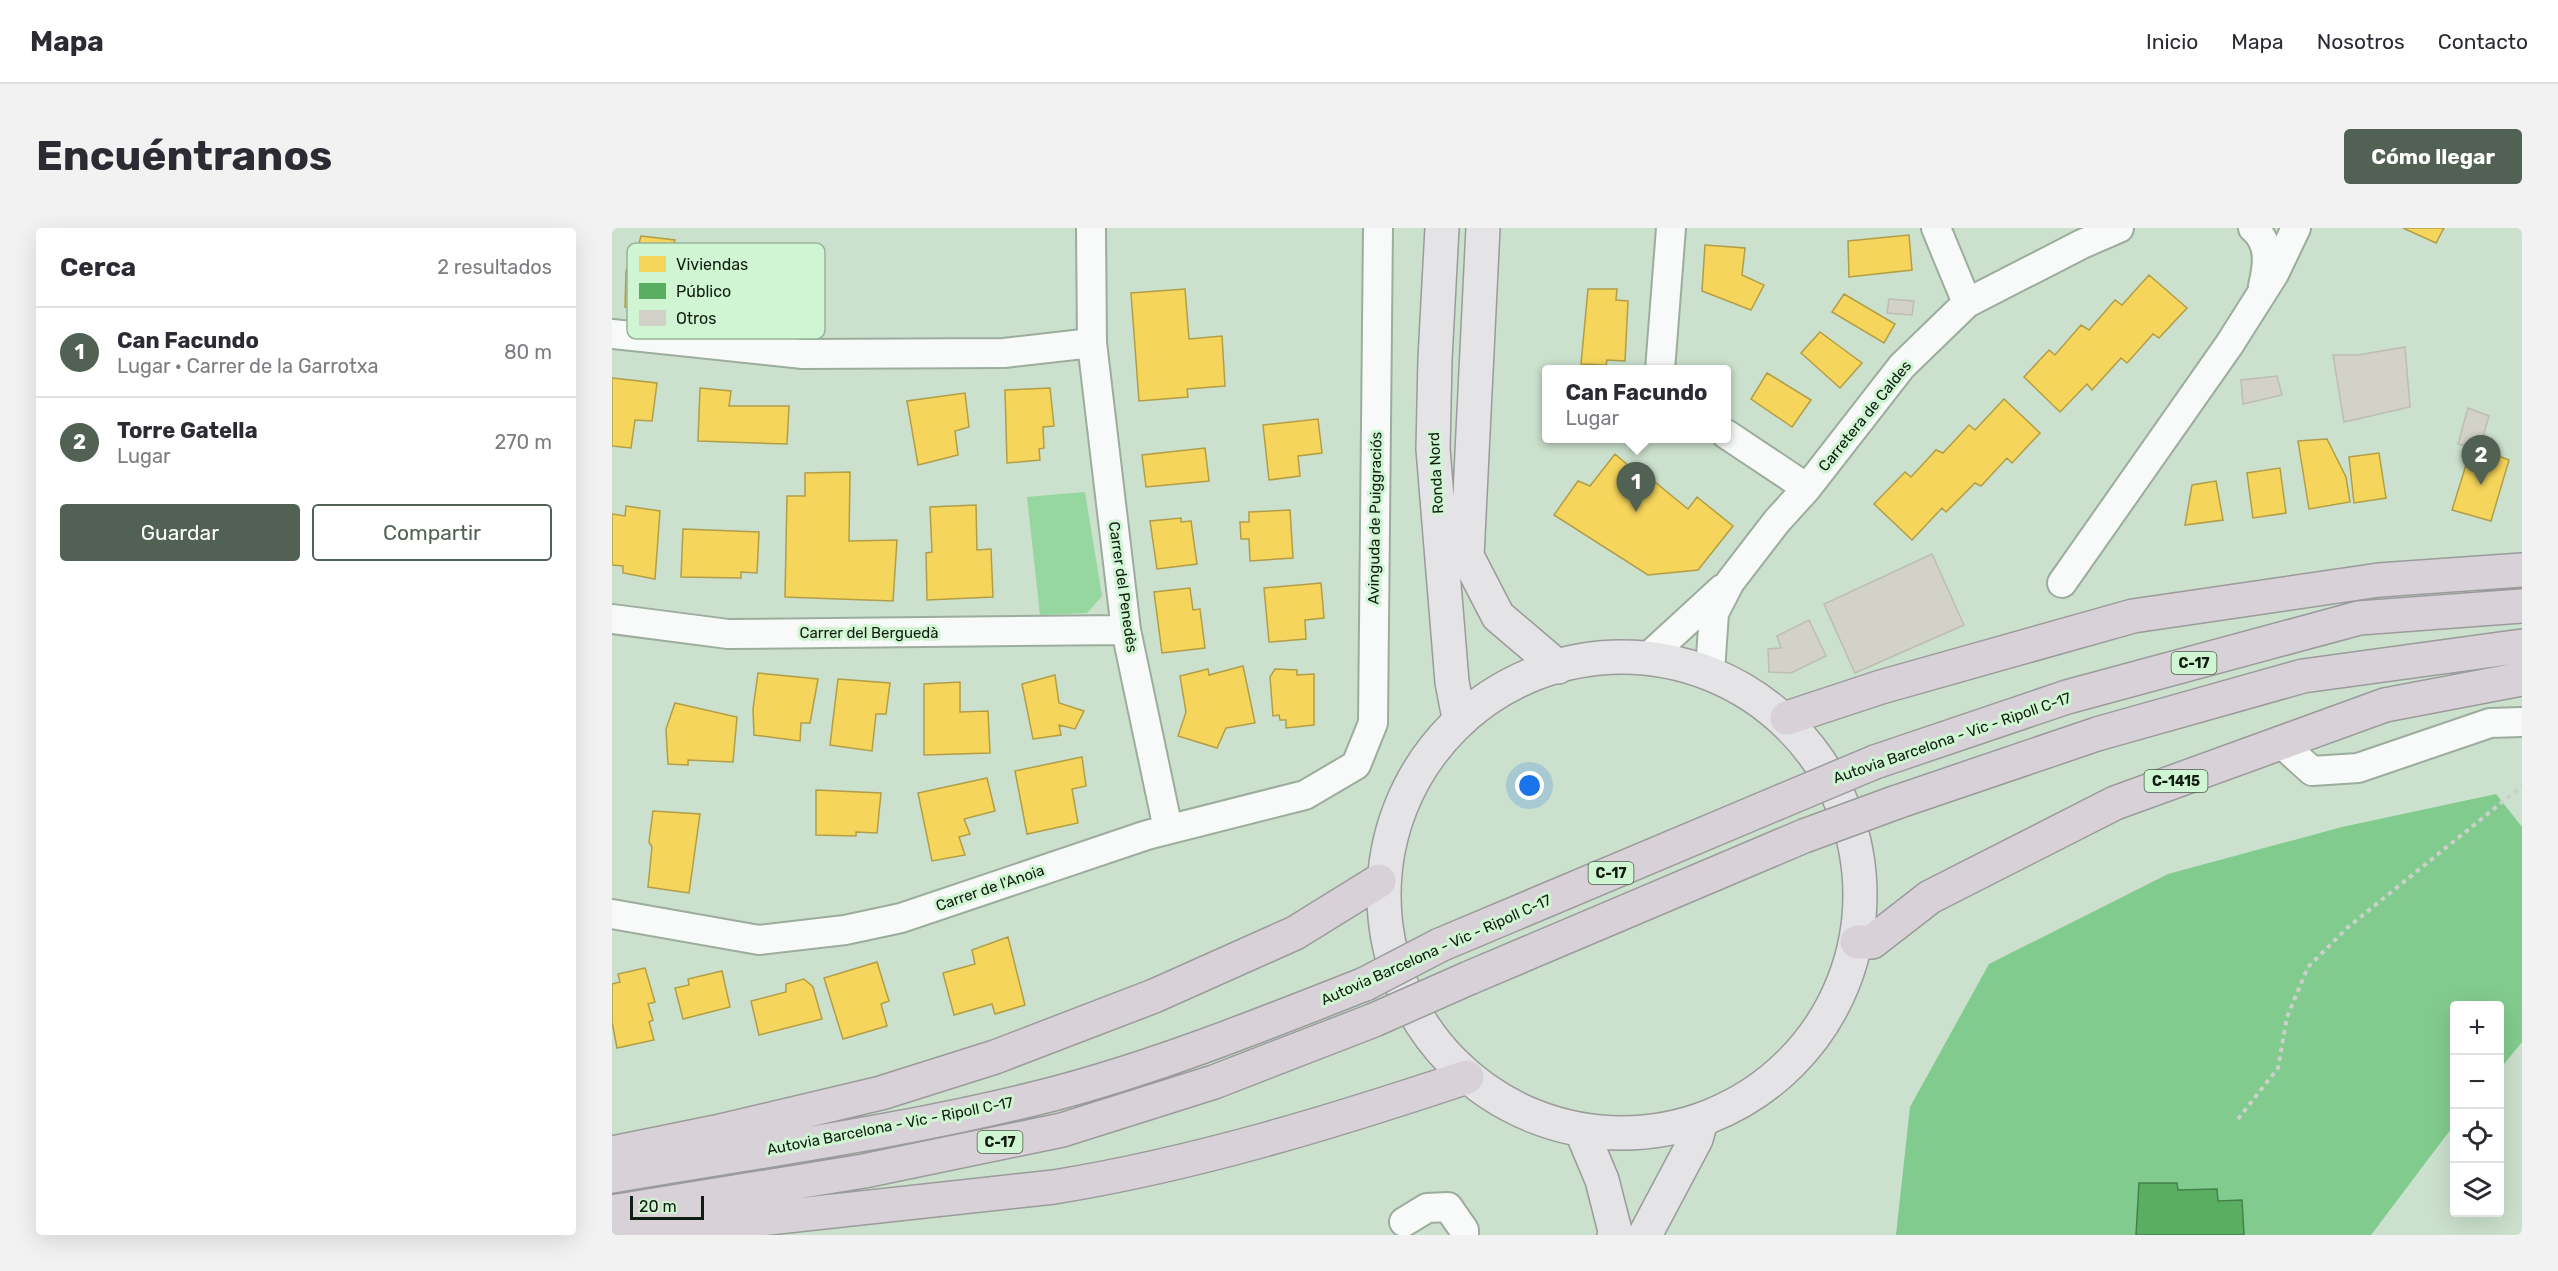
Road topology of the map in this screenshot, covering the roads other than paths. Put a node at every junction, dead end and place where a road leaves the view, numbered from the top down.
1 (1091, 228) edge
2 (1378, 228) edge
3 (1442, 228) edge
4 (1483, 228) edge
5 (1671, 228) edge
6 (1936, 228) edge
7 (2119, 228) edge
8 (2253, 228) edge
9 (2296, 228) edge
10 (2260, 297) junction
11 (1967, 303) junction
12 (612, 334) edge
13 (627, 336) edge
14 (660, 339) edge
15 (1092, 343) junction
16 (1660, 365) edge
17 (1731, 437) edge
18 (1807, 488) junction
19 (2522, 570) edge
20 (1730, 582) junction
21 (2062, 584) dead end
22 (2522, 606) edge
23 (612, 619) edge
24 (1126, 630) junction
25 (2522, 646) edge
26 (1647, 658) junction
27 (1558, 667) junction
28 (1710, 671) junction
29 (2522, 679) edge
30 (1460, 718) junction
31 (1787, 718) junction
32 (2522, 722) edge
33 (2281, 743) junction
34 (1356, 765) joint
35 (1168, 829) junction
36 (1378, 881) junction
37 (612, 914) edge
38 (1857, 942) junction
39 (1467, 1077) junction
40 (1700, 1125) junction
41 (1584, 1137) junction
42 (612, 1153) edge
43 (612, 1176) edge
44 (612, 1212) edge
45 (1404, 1222) dead end
46 (613, 1235) edge
47 (1464, 1235) edge
48 (1614, 1235) edge
49 (1645, 1235) edge

1 - 15 street, Carrer del Penedès
2 - 34 street, Avinguda de Puiggraciós
3 - 30 main road, Ronda Nord
4 - 27 main road, Ronda Nord
5 - 16 street
6 - 11 street
7 - 11 street, Carretera de Caldes
8 - 10 street
9 - 10 street
10 - 21 street
11 - 18 street, Carretera de Caldes
12 - 13 street
14 - 15 street
15 - 24 street, Carrer del Penedès
17 - 18 street
18 - 20 street, Carretera de Caldes
19 - 31 highway
20 - 26 street
20 - 28 street
22 - 43 highway, Autovia Barcelona - Vic - Ripoll C-17 / C-17, bridge
23 - 24 street, Carrer del Berguedà
24 - 35 street, Carrer del Penedès
25 - 44 highway, C-17, bridge
26 - 27 main road
26 - 28 main road
27 - 30 main road
28 - 31 main road
29 - 33 highway, C-1415
30 - 36 main road
31 - 38 main road
32 - 33 street
33 - 38 highway, C-1415
34 - 35 street, Carrer de l'Anoia
35 - 37 street, Carrer de l'Anoia
36 - 39 main road
36 - 42 highway
38 - 40 main road
39 - 41 main road
39 - 46 highway
40 - 41 main road
40 - 49 main road
41 - 48 main road
45 - 47 street

